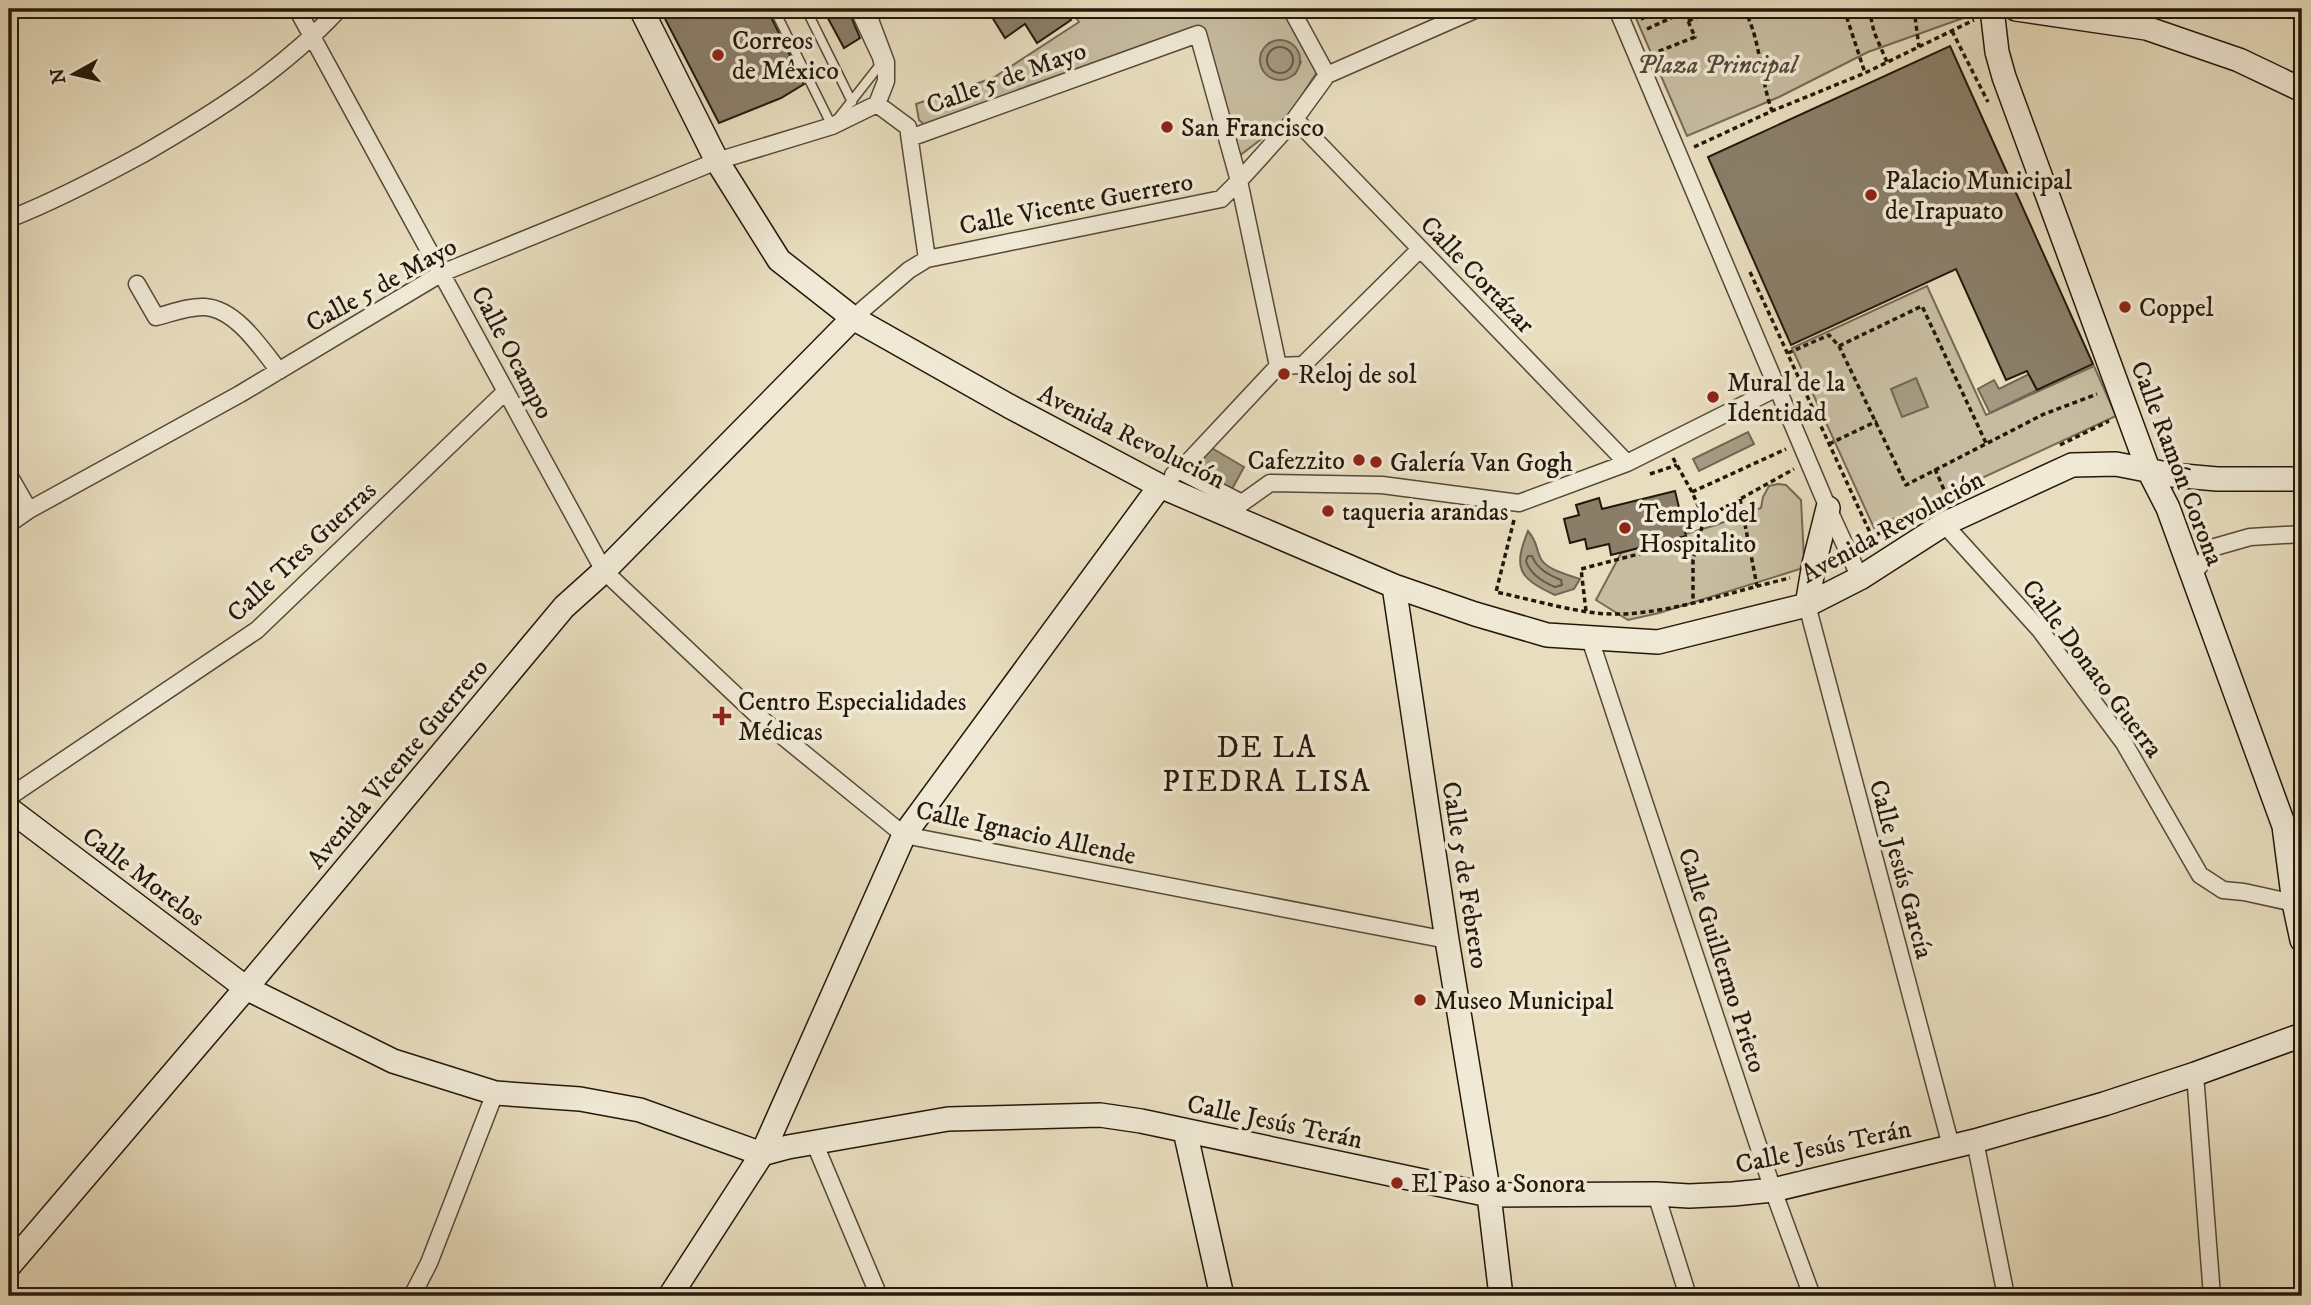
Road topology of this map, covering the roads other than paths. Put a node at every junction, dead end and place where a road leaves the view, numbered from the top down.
1 (297, 9) edge
2 (339, 9) edge
3 (641, 9) edge
4 (774, 9) edge
5 (806, 9) edge
6 (854, 9) edge
7 (866, 9) edge
8 (1291, 9) edge
9 (1477, 9) edge
10 (1617, 9) edge
11 (2016, 9) edge
12 (1987, 13) edge
13 (313, 38) junction
14 (1327, 75) junction
15 (2302, 90) edge
16 (852, 102) junction
17 (877, 104) junction
18 (1295, 119) junction
19 (832, 126) junction
20 (910, 138) junction
21 (716, 161) junction
22 (1239, 181) junction
23 (9, 219) edge
24 (1420, 249) junction
25 (927, 259) junction
26 (442, 273) junction
27 (137, 284) dead end
28 (853, 318) junction
29 (1278, 366) junction
30 (279, 371) junction
31 (1777, 388) junction
32 (505, 392) junction
33 (1627, 463) junction
34 (2148, 469) junction
35 (1178, 470) junction
36 (9, 478) edge
37 (2302, 479) edge
38 (1160, 486) junction
39 (1828, 508) junction
40 (29, 510) junction
41 (9, 524) edge
42 (1944, 524) junction
43 (2302, 534) edge
44 (604, 571) junction
45 (2193, 574) junction
46 (1860, 578) junction
47 (1394, 586) junction
48 (1807, 605) junction
49 (1590, 639) junction
50 (9, 797) edge
51 (9, 809) edge
52 (904, 835) junction
53 (2294, 903) junction
54 (1447, 940) junction
55 (2302, 940) edge
56 (246, 988) junction
57 (2302, 1035) edge
58 (2195, 1074) junction
59 (495, 1093) junction
60 (1185, 1131) junction
61 (1975, 1141) junction
62 (814, 1143) junction
63 (1951, 1146) junction
64 (762, 1154) junction
65 (1773, 1190) junction
66 (1656, 1194) junction
67 (1489, 1195) junction
68 (9, 1266) edge
69 (412, 1296) edge
70 (670, 1296) edge
71 (879, 1296) edge
72 (1222, 1296) edge
73 (1501, 1296) edge
74 (1688, 1296) edge
75 (1812, 1296) edge
76 (2006, 1296) edge
77 (2213, 1296) edge

1 - 13 street, Calle Ocampo
2 - 13 street
3 - 21 street, Avenida Revolución
4 - 19 lane
5 - 16 lane
6 - 16 lane
7 - 17 street
8 - 14 street
9 - 14 street
10 - 31 street
11 - 15 street
12 - 34 street, Calle Ramón Corona
13 - 23 street
13 - 26 street, Calle Ocampo
14 - 18 street, Calle Vicente Guerrero
16 - 19 lane
17 - 19 street, Calle 5 de Mayo
17 - 20 street
18 - 22 street, Calle Vicente Guerrero
18 - 24 street, Calle Cortázar
19 - 21 street, Calle 5 de Mayo
20 - 22 street, Calle 5 de Mayo
20 - 25 street
21 - 26 street, Calle 5 de Mayo
21 - 28 street, Avenida Revolución
22 - 25 street, Calle Vicente Guerrero
22 - 29 street
24 - 29 street
24 - 33 street, Calle Cortázar
25 - 28 street, Calle Vicente Guerrero
26 - 30 street, Calle 5 de Mayo
26 - 32 street, Calle Ocampo
27 - 30 street
28 - 38 street, Avenida Revolución
28 - 44 street, Avenida Vicente Guerrero
29 - 35 street
30 - 40 street, Calle 5 de Mayo
31 - 33 street
31 - 39 street
32 - 44 street, Calle Ocampo
32 - 50 street, Calle Tres Guerras
33 - 35 street
34 - 37 street, Avenida Revolución
34 - 42 street, Avenida Revolución
34 - 45 street, Calle Ramón Corona
35 - 38 street
36 - 40 street
38 - 47 street, Avenida Revolución
38 - 52 street
39 - 46 street
39 - 48 street
40 - 41 street, Calle 5 de Mayo
42 - 46 street, Avenida Revolución
42 - 53 street, Calle Donato Guerra
43 - 45 street
44 - 52 street, Calle Ignacio Allende
44 - 56 street, Avenida Vicente Guerrero
45 - 53 street, Calle Ramón Corona
46 - 48 street, Avenida Revolución
47 - 49 street, Avenida Revolución
47 - 54 street, Calle 5 de Febrero
48 - 49 street, Avenida Revolución
48 - 63 street, Calle Jesús García
49 - 65 street, Calle Guillermo Prieto
51 - 56 street, Calle Morelos
52 - 54 street, Calle Ignacio Allende
52 - 64 street
53 - 55 street, Calle Ramón Corona
54 - 67 street, Calle 5 de Febrero
56 - 59 street
56 - 68 street, Avenida Vicente Guerrero
57 - 58 street, Calle Jesús Terán
58 - 61 street, Calle Jesús Terán
58 - 77 street
59 - 64 street
59 - 69 street
60 - 62 street, Calle Jesús Terán
60 - 67 street, Calle Jesús Terán
60 - 72 street
61 - 63 street, Calle Jesús Terán
61 - 76 street
62 - 64 street, Calle Jesús Terán
62 - 71 street
63 - 65 street, Calle Jesús Terán
64 - 70 street
65 - 66 street, Calle Jesús Terán
65 - 75 street, Calle Guillermo Prieto
66 - 67 street, Calle Jesús Terán
66 - 74 street
67 - 73 street, Calle 5 de Febrero

